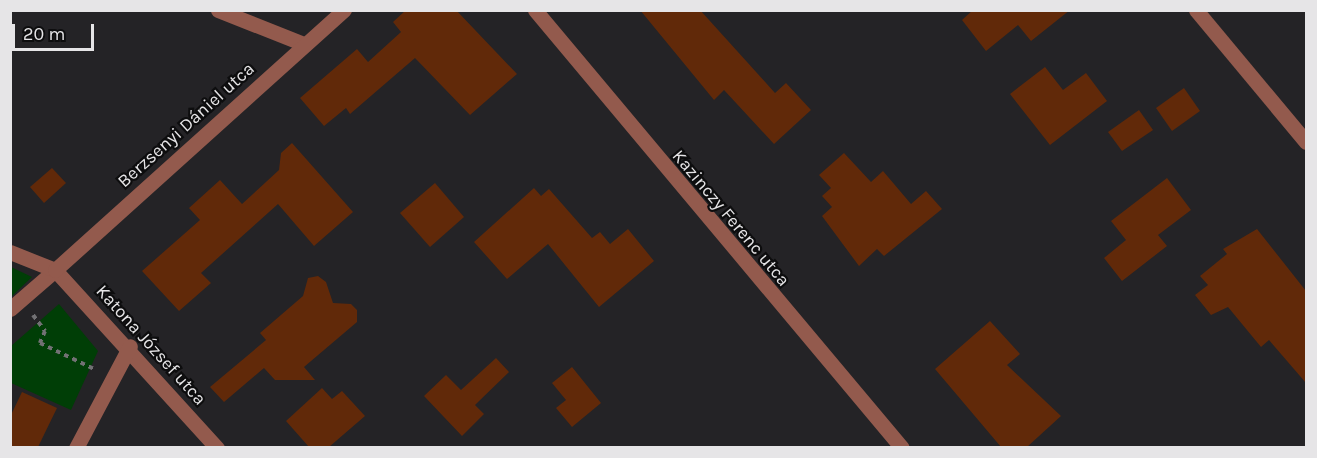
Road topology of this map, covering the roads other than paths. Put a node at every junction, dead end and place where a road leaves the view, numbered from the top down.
1 (218, 10) edge
2 (344, 10) edge
3 (535, 10) edge
4 (1196, 10) edge
5 (304, 44) junction
6 (1306, 142) edge
7 (10, 252) edge
8 (55, 270) junction
9 (15, 304) edge
10 (130, 346) junction
11 (76, 447) edge
12 (217, 447) edge
13 (902, 447) edge

1 - 5 street
2 - 5 street, Berzsenyi Dániel utca
3 - 13 street, Kazinczy Ferenc utca
4 - 6 street
5 - 8 street, Berzsenyi Dániel utca
7 - 8 street
8 - 9 street, Berzsenyi Dániel utca
8 - 10 street, Katona József utca
10 - 11 street
10 - 12 street, Katona József utca

